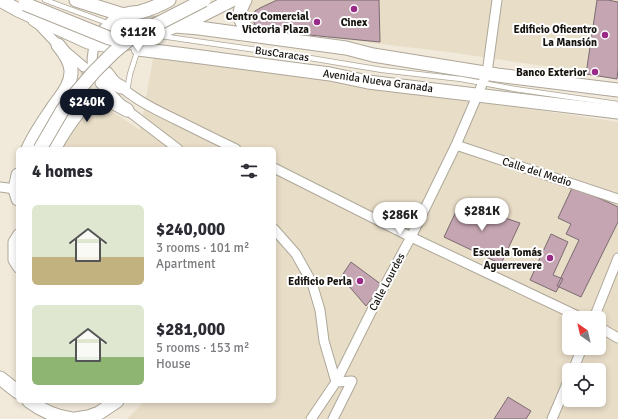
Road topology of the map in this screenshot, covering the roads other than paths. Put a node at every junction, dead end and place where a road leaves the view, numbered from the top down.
1 (0, 0) edge
2 (45, 0) edge
3 (76, 0) edge
4 (169, 0) edge
5 (204, 0) edge
6 (232, 0) edge
7 (245, 0) edge
8 (497, 0) edge
9 (22, 3) edge
10 (125, 15) junction
11 (141, 20) tunnel mouth
12 (111, 25) junction
13 (175, 26) junction
14 (156, 29) junction
15 (254, 35) junction
16 (128, 40) junction
17 (96, 44) junction
18 (58, 45) junction
19 (138, 49) joint
20 (84, 67) dead end
21 (101, 77) junction
22 (482, 84) junction
23 (124, 89) junction
24 (618, 90) edge
25 (618, 104) edge
26 (127, 110) junction
27 (618, 112) edge
28 (456, 145) junction
29 (29, 147) edge
30 (41, 147) edge
31 (55, 147) edge
32 (175, 147) edge
33 (232, 147) edge
34 (276, 169) edge
35 (0, 187) edge
36 (16, 194) edge
37 (618, 199) edge
38 (276, 231) edge
39 (16, 237) edge
40 (411, 237) junction
41 (618, 258) edge
42 (16, 265) edge
43 (567, 311) edge
44 (597, 311) edge
45 (606, 331) edge
46 (618, 338) edge
47 (0, 378) edge
48 (336, 382) junction
49 (16, 390) edge
50 (562, 395) edge
51 (32, 403) edge
52 (114, 403) edge
53 (73, 419) edge
54 (311, 419) edge
55 (333, 419) edge
56 (552, 419) edge

1 - 9 main road
2 - 12 lane, BusCaracas
3 - 10 main road
4 - 10 main road
5 - 16 main road, bridge
6 - 13 main road
7 - 15 main road
8 - 22 street, Calle Lourdes
9 - 16 main road, bridge
9 - 17 main road
9 - 18 street
10 - 11 main road
10 - 12 main road
12 - 14 lane, BusCaracas
12 - 17 main road
13 - 14 main road
13 - 15 main road, Avenida Nueva Granada
14 - 17 main road
14 - 22 lane, BusCaracas
15 - 22 main road, Avenida Nueva Granada
16 - 30 main road, bridge
17 - 21 street
18 - 20 street
18 - 29 main road
19 - 22 main road, Avenida Nueva Granada
19 - 23 lane
21 - 23 main road
21 - 26 street
22 - 24 main road, Avenida Nueva Granada
22 - 25 lane, BusCaracas
22 - 27 main road, Avenida Nueva Granada
22 - 28 street, Calle Lourdes
23 - 33 street
26 - 31 main road
26 - 32 street
28 - 37 street, Calle del Medio
28 - 40 street, Calle Lourdes
34 - 40 street
35 - 36 street
38 - 48 street
39 - 42 street
40 - 43 street
40 - 48 street, Calle Lourdes
41 - 44 street
45 - 46 street
47 - 49 main road
48 - 54 street, Calle Lourdes
48 - 55 street
50 - 56 street
51 - 53 main road
52 - 53 main road

